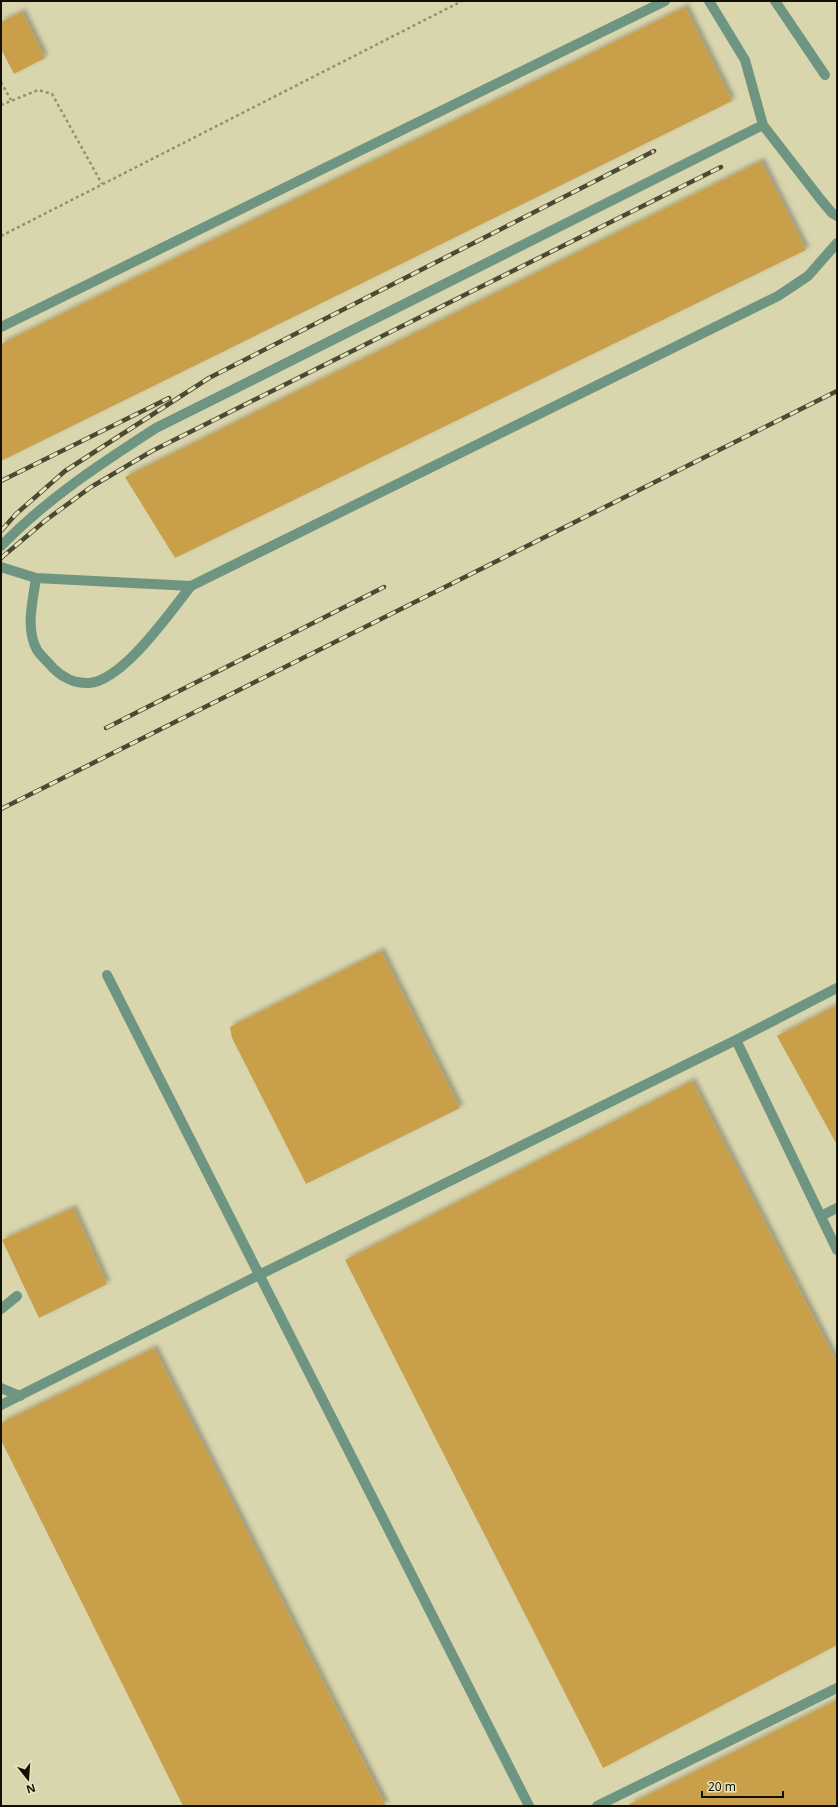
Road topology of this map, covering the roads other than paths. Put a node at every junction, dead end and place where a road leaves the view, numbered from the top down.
1 (665, 1) edge
2 (709, 1) edge
3 (776, 1) edge
4 (825, 75) dead end
5 (763, 125) junction
6 (837, 216) edge
7 (837, 243) edge
8 (1, 327) edge
9 (1, 546) edge
10 (1, 567) edge
11 (36, 578) junction
12 (191, 586) junction
13 (107, 975) dead end
14 (837, 988) edge
15 (736, 1040) junction
16 (837, 1208) edge
17 (821, 1216) junction
18 (837, 1250) edge
19 (259, 1275) junction
20 (17, 1296) dead end
21 (1, 1309) edge
22 (1, 1388) edge
23 (20, 1396) junction
24 (1, 1406) edge
25 (837, 1688) edge
26 (529, 1806) edge
27 (597, 1806) edge

1 - 8 lane
2 - 5 lane
3 - 4 lane
5 - 6 lane
5 - 9 lane
7 - 12 lane
10 - 11 lane
11 - 12 lane
11 - 12 lane
13 - 19 lane
14 - 15 lane
15 - 17 lane
15 - 19 lane
16 - 17 lane
17 - 18 lane
19 - 23 lane
19 - 26 lane
20 - 21 lane
22 - 23 lane
23 - 24 lane
25 - 27 lane

